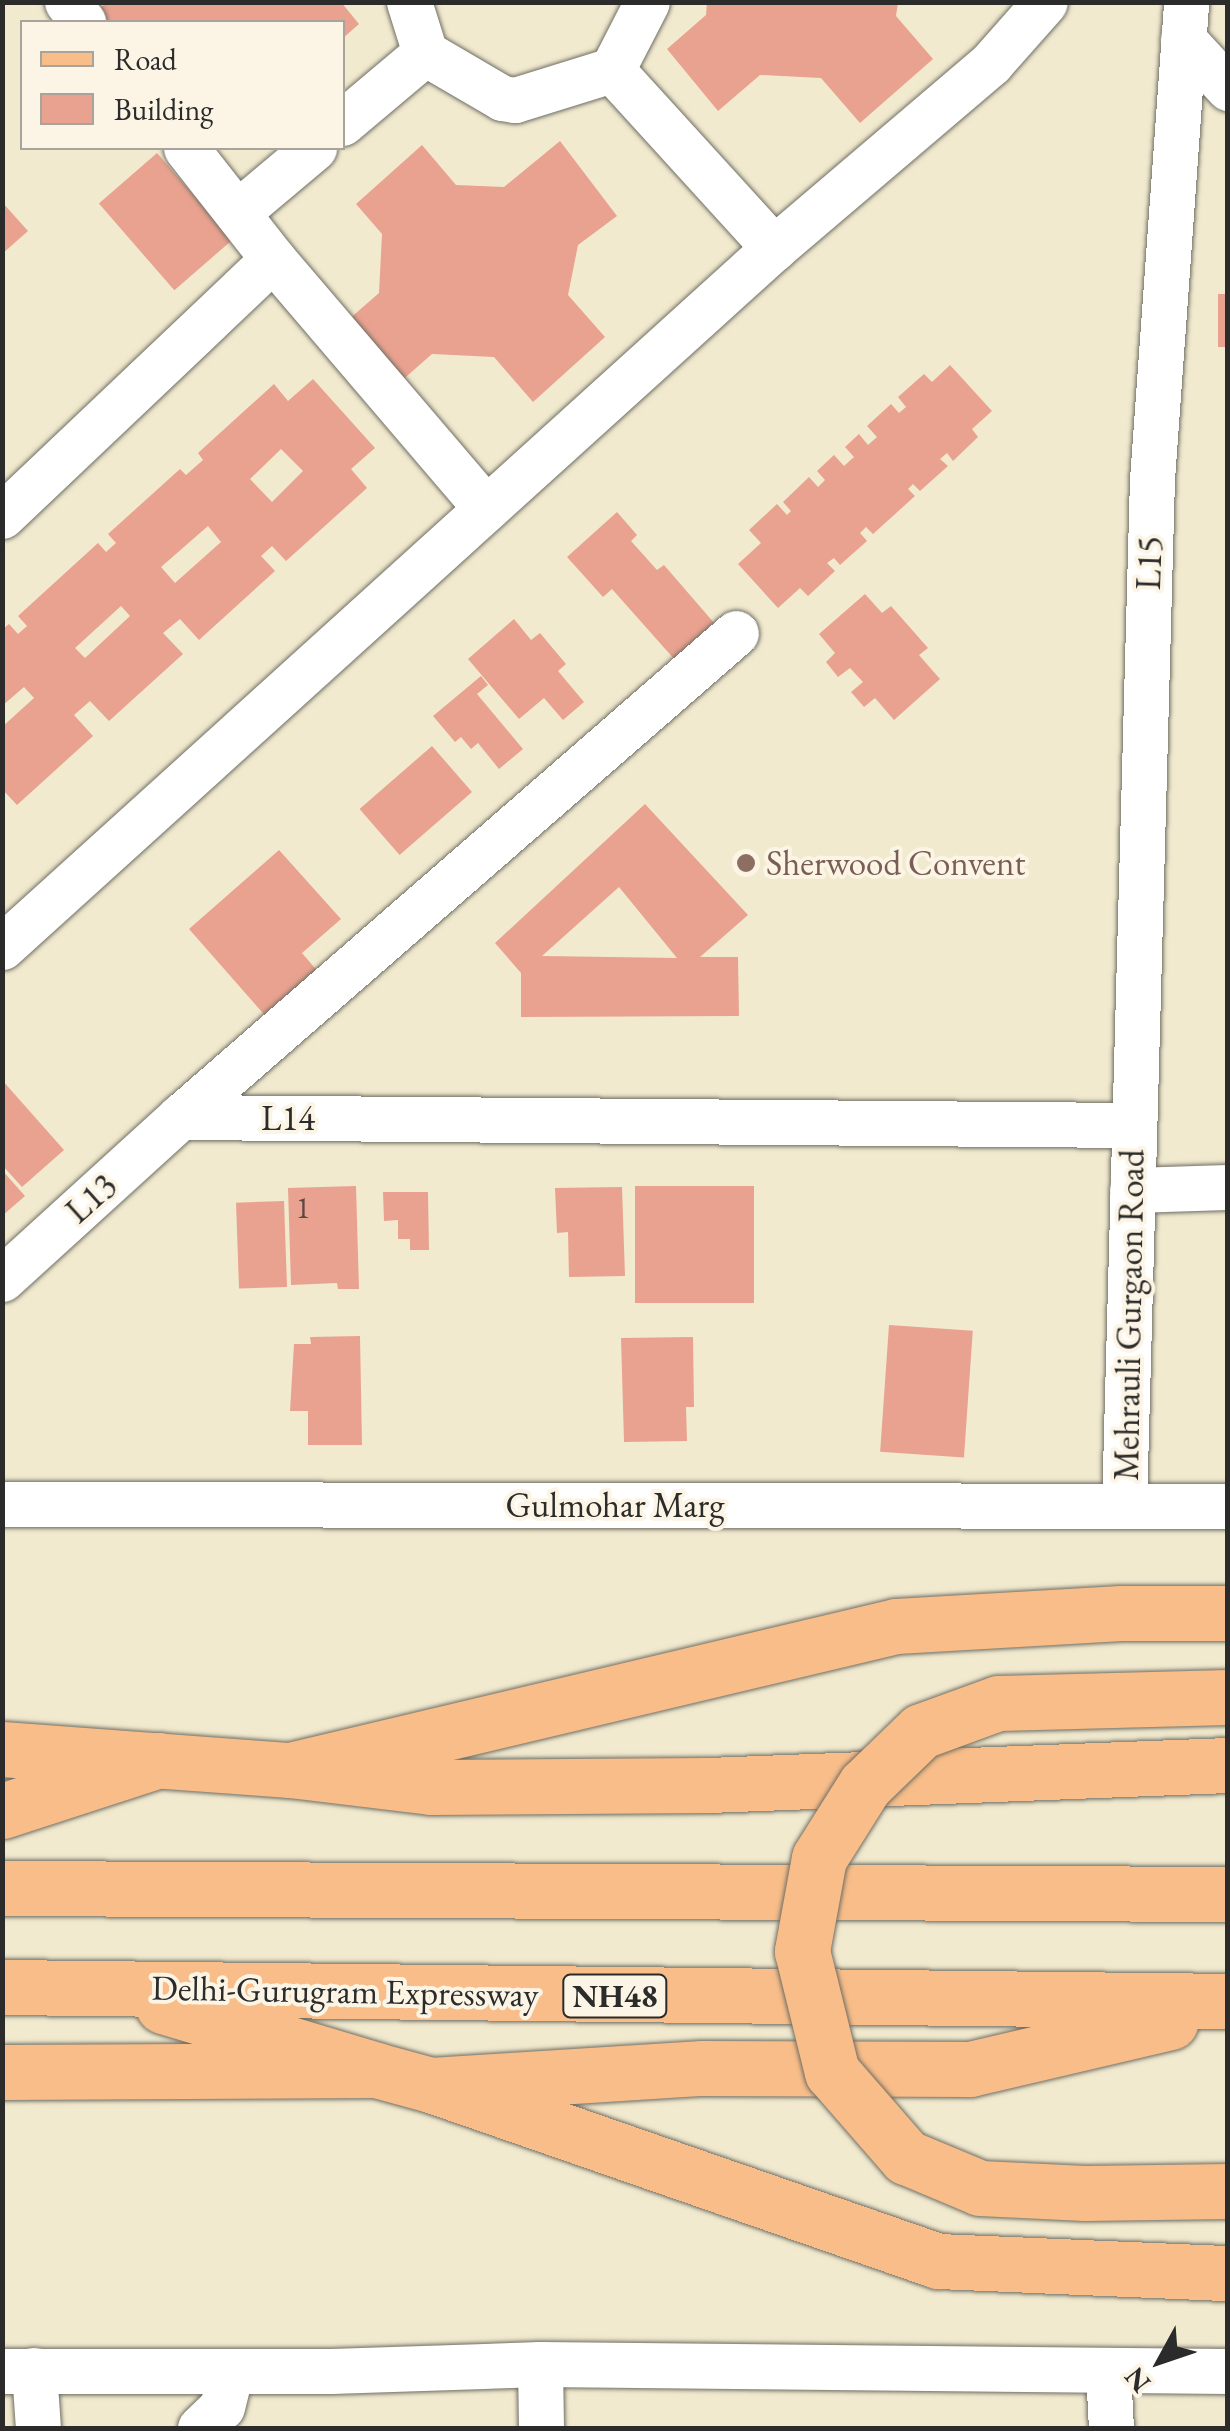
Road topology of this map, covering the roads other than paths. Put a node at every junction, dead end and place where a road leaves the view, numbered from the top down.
1 (409, 2) edge
2 (647, 2) edge
3 (1045, 2) edge
4 (1185, 21) edge
5 (425, 53) junction
6 (612, 70) junction
7 (1228, 88) edge
8 (345, 120) edge
9 (188, 150) edge
10 (312, 150) edge
11 (238, 211) junction
12 (774, 248) junction
13 (272, 259) junction
14 (486, 508) junction
15 (2, 516) edge
16 (736, 633) dead end
17 (2, 946) edge
18 (180, 1117) junction
19 (1133, 1124) junction
20 (1228, 1188) edge
21 (1132, 1190) junction
22 (2, 1279) edge
23 (2, 1504) edge
24 (1124, 1506) junction
25 (1228, 1506) edge
26 (1228, 1613) edge
27 (1228, 1697) edge
28 (2, 1749) edge
29 (159, 1760) junction
30 (1228, 1764) edge
31 (290, 1770) junction
32 (2, 1811) edge
33 (2, 1888) edge
34 (1228, 1894) edge
35 (2, 1987) edge
36 (102, 1988) junction
37 (1228, 2001) edge
38 (1228, 2009) edge
39 (376, 2070) junction
40 (2, 2072) edge
41 (431, 2085) junction
42 (1228, 2191) edge
43 (1228, 2273) edge
44 (540, 2364) junction
45 (1108, 2370) junction
46 (1228, 2370) edge
47 (18, 2371) edge
48 (231, 2372) junction
49 (38, 2428) edge
50 (200, 2428) edge
51 (541, 2428) edge
52 (1111, 2428) edge

1 - 5 street
2 - 6 street
3 - 12 street
4 - 7 street
4 - 19 street, L15
5 - 6 street
5 - 8 street
6 - 12 street
9 - 11 street
10 - 11 street
11 - 13 street
12 - 14 street
13 - 14 street
13 - 15 street
14 - 17 street
16 - 18 street, L14
18 - 19 street, L14
18 - 22 street, L13
19 - 21 street, Mehrauli Gurgaon Road
20 - 21 street
21 - 24 street, Mehrauli Gurgaon Road
23 - 24 street, Gulmohar Marg
24 - 25 street, Gulmohar Marg
26 - 31 main road
27 - 42 main road, bridge
28 - 29 main road
29 - 31 main road
29 - 32 main road
30 - 31 main road
33 - 34 main road
35 - 36 main road, Delhi-Gurugram Expressway / NH48
36 - 37 main road, Delhi-Gurugram Expressway / NH48
36 - 39 main road
38 - 41 main road
39 - 40 main road
39 - 41 main road
41 - 43 main road
44 - 45 street
44 - 48 street
44 - 51 street
45 - 46 street
45 - 52 street
47 - 48 street
47 - 49 street
48 - 50 street

